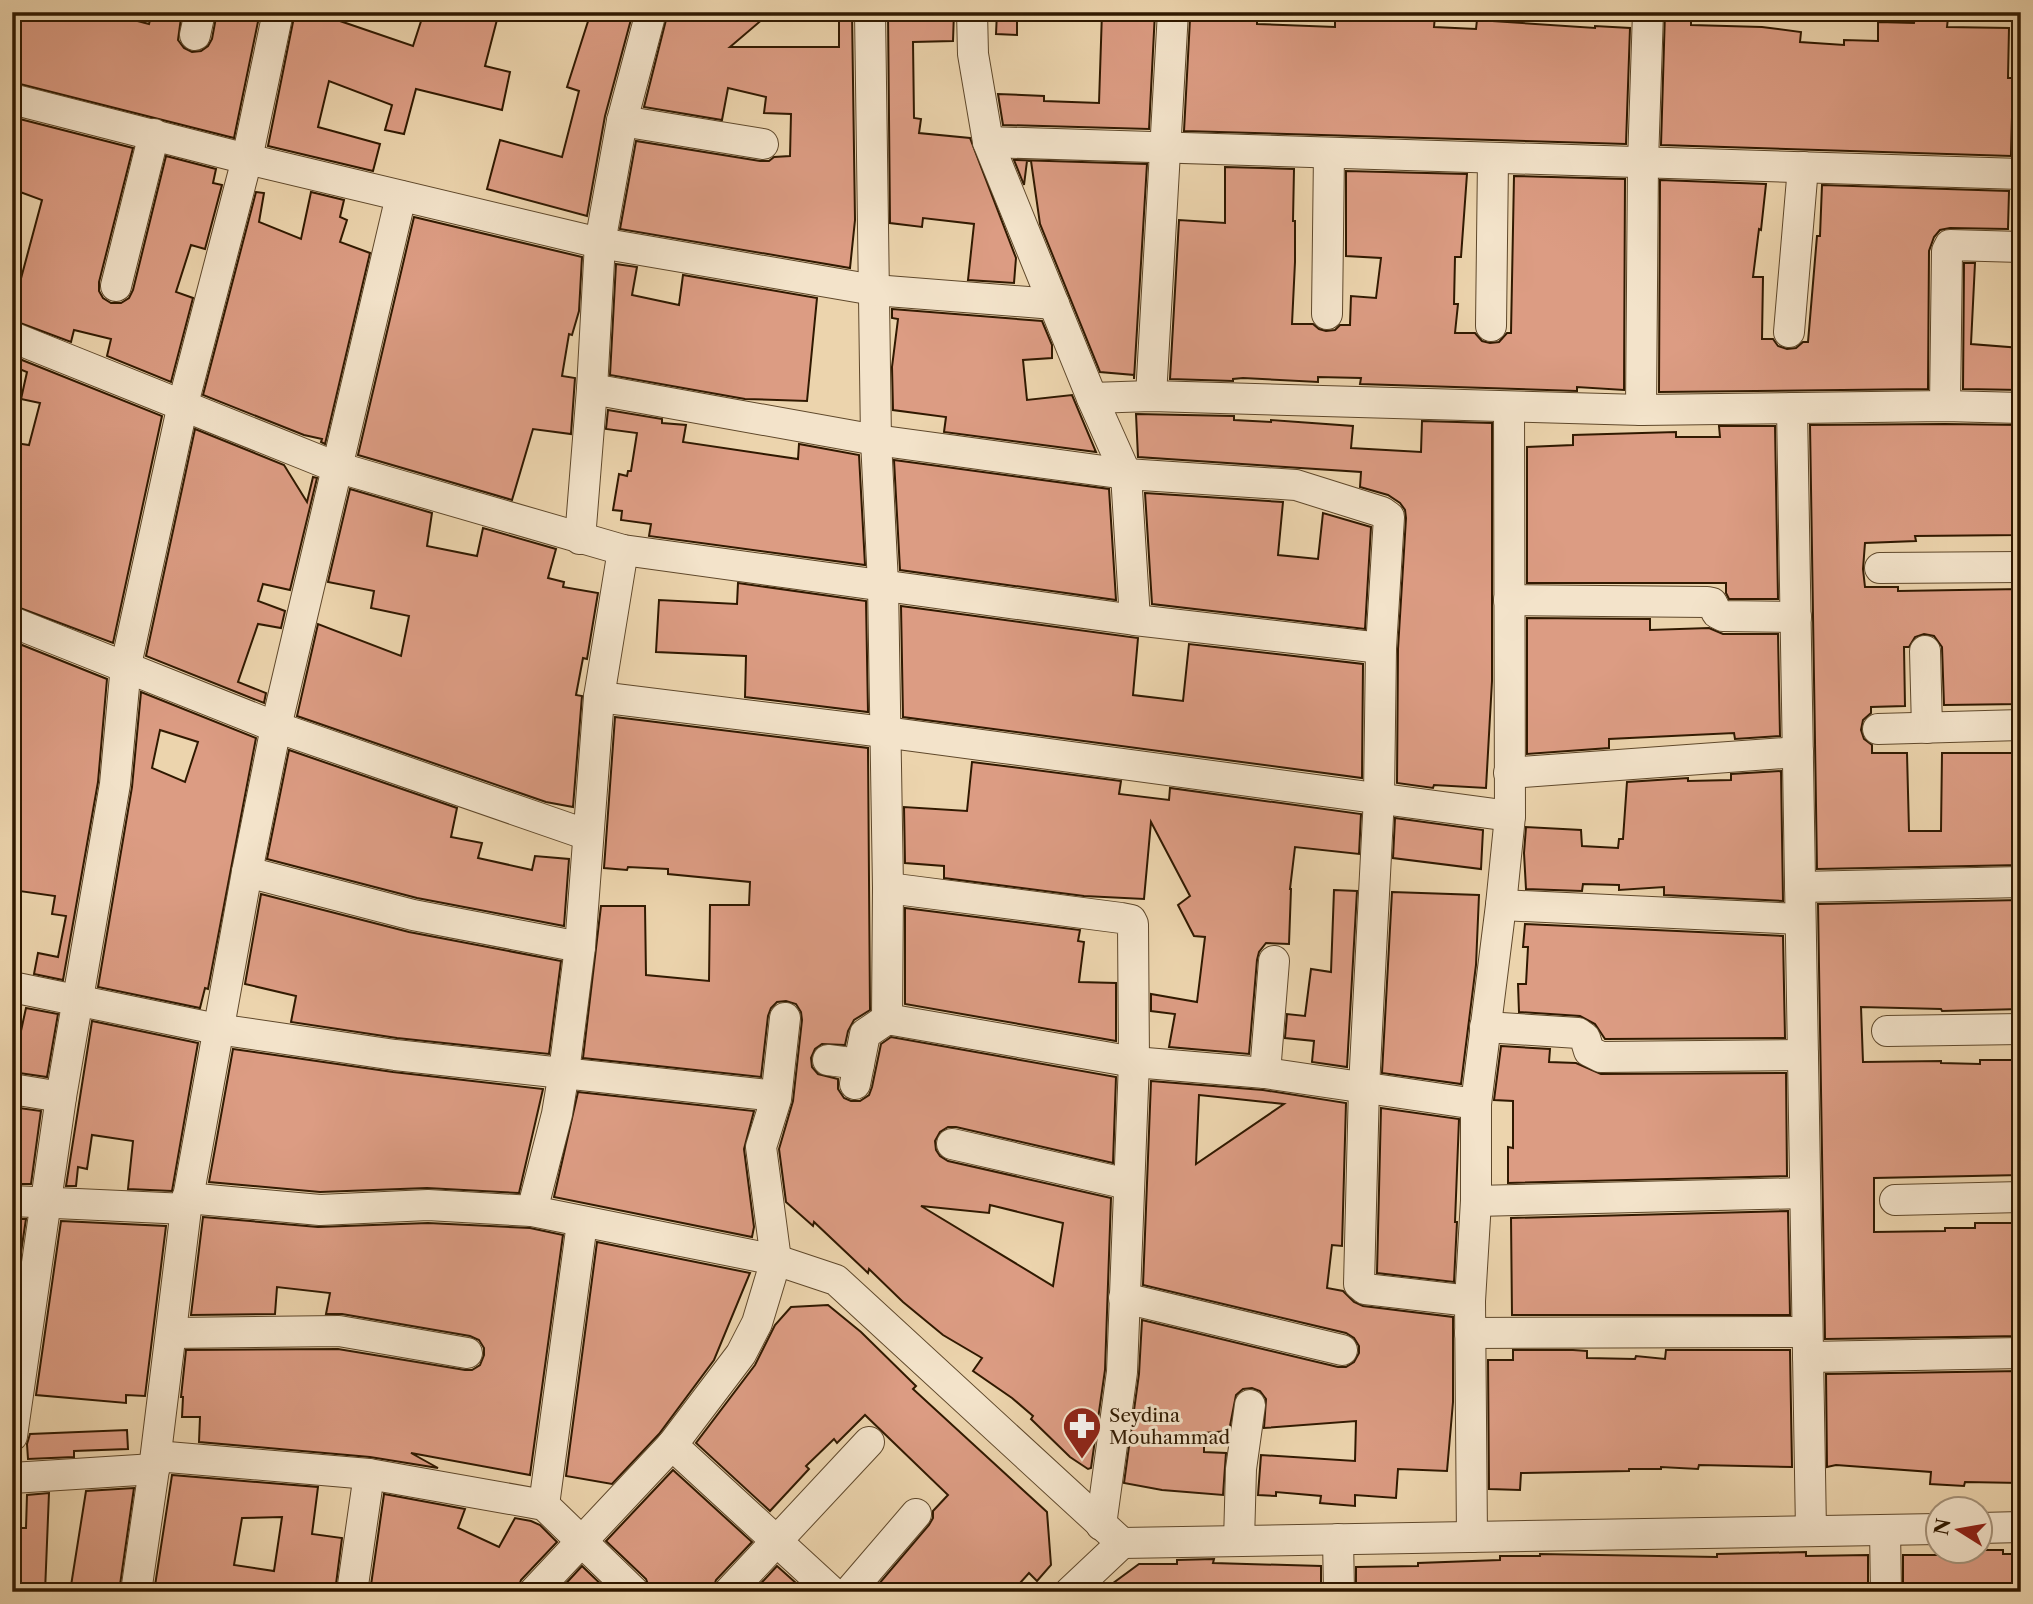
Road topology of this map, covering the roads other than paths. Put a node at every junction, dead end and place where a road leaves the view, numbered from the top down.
1 (278, 12) edge
2 (651, 12) edge
3 (870, 12) edge
4 (972, 12) edge
5 (1173, 12) edge
6 (1648, 12) edge
7 (12, 99) edge
8 (622, 121) junction
9 (154, 134) junction
10 (988, 142) junction
11 (763, 144) dead end
12 (1165, 149) junction
13 (1329, 153) junction
14 (1493, 158) junction
15 (247, 159) junction
16 (1643, 162) junction
17 (1803, 167) junction
18 (2021, 174) edge
19 (401, 196) junction
20 (600, 243) junction
21 (2021, 247) edge
22 (116, 286) dead end
23 (874, 290) junction
24 (1054, 304) junction
25 (1327, 314) dead end
26 (1491, 326) dead end
27 (1789, 332) dead end
28 (12, 337) edge
29 (592, 389) junction
30 (1152, 396) junction
31 (1092, 398) junction
32 (183, 404) junction
33 (1945, 406) junction
34 (1508, 408) junction
35 (1792, 408) junction
36 (2021, 408) edge
37 (1641, 410) junction
38 (876, 440) junction
39 (336, 467) junction
40 (1126, 474) junction
41 (580, 539) junction
42 (623, 550) junction
43 (2021, 567) edge
44 (1880, 568) dead end
45 (883, 584) junction
46 (1509, 600) junction
47 (1796, 617) junction
48 (1135, 620) junction
49 (12, 622) edge
50 (1381, 648) junction
51 (1925, 651) dead end
52 (126, 665) junction
53 (599, 697) junction
54 (2021, 725) edge
55 (276, 727) junction
56 (1927, 728) junction
57 (1878, 729) dead end
58 (884, 732) junction
59 (1798, 752) junction
60 (1509, 773) junction
61 (1378, 797) junction
62 (1510, 816) junction
63 (588, 835) junction
64 (247, 872) junction
65 (2021, 881) edge
66 (1800, 887) junction
67 (888, 888) junction
68 (1501, 905) junction
69 (1800, 919) junction
70 (580, 947) junction
71 (1274, 961) dead end
72 (12, 987) edge
73 (79, 1000) junction
74 (785, 1018) dead end
75 (887, 1019) junction
76 (1485, 1027) junction
77 (217, 1029) junction
78 (2021, 1029) edge
79 (1887, 1031) dead end
80 (1803, 1055) junction
81 (828, 1060) dead end
82 (1134, 1062) junction
83 (564, 1072) junction
84 (1265, 1073) junction
85 (1364, 1087) junction
86 (12, 1088) edge
87 (776, 1096) junction
88 (61, 1097) junction
89 (1476, 1104) junction
90 (952, 1144) dead end
91 (1128, 1184) junction
92 (1805, 1193) junction
93 (2021, 1197) edge
94 (1895, 1200) dead end
95 (12, 1201) edge
96 (1476, 1201) junction
97 (47, 1204) junction
98 (186, 1204) junction
99 (532, 1211) junction
100 (582, 1223) junction
101 (776, 1260) junction
102 (1124, 1298) junction
103 (1469, 1301) junction
104 (1470, 1332) junction
105 (171, 1333) junction
106 (1808, 1344) junction
107 (1342, 1350) dead end
108 (467, 1353) dead end
109 (2021, 1353) edge
110 (1250, 1405) dead end
111 (12, 1436) edge
112 (869, 1442) dead end
113 (672, 1445) junction
114 (155, 1463) junction
115 (369, 1474) junction
116 (12, 1478) edge
117 (544, 1505) junction
118 (916, 1514) dead end
119 (2021, 1527) edge
120 (1994, 1528) edge
121 (1924, 1529) edge
122 (1885, 1530) junction
123 (1811, 1531) junction
124 (1112, 1534) junction
125 (1472, 1537) junction
126 (1338, 1539) junction
127 (581, 1541) junction
128 (776, 1541) junction
129 (1239, 1541) junction
130 (136, 1592) edge
131 (352, 1592) edge
132 (534, 1592) edge
133 (634, 1592) edge
134 (729, 1592) edge
135 (832, 1592) edge
136 (849, 1592) edge
137 (1070, 1592) edge
138 (1339, 1592) edge
139 (1886, 1592) edge

1 - 15 street
2 - 8 street
3 - 23 street
4 - 10 street
5 - 12 street
6 - 16 street
7 - 9 street
8 - 11 street
8 - 20 street
9 - 15 street
9 - 22 street
10 - 12 street
10 - 24 street
12 - 13 street
12 - 30 street
13 - 14 street
13 - 25 street
14 - 16 street
14 - 26 street
15 - 19 street
15 - 32 street
16 - 17 street
16 - 37 street
17 - 18 street
17 - 27 street
19 - 20 street
19 - 39 street
20 - 23 street
20 - 29 street
21 - 33 street
23 - 24 street
23 - 38 street
24 - 31 street
28 - 32 street
29 - 38 street
29 - 41 street
30 - 31 street
30 - 34 street
31 - 40 street
32 - 39 street
32 - 52 street
33 - 35 street
33 - 36 street
34 - 37 street
34 - 46 street
35 - 37 street
35 - 47 street
38 - 40 street
38 - 45 street
39 - 41 street
39 - 55 street
40 - 48 street
40 - 50 street
41 - 42 street
42 - 45 street
42 - 53 street
43 - 44 street
45 - 48 street
45 - 58 street
46 - 47 street
46 - 60 street
47 - 59 street
48 - 50 street
49 - 52 street
50 - 61 street
51 - 56 street
52 - 55 street
52 - 73 street
53 - 58 street
53 - 63 street
54 - 56 street
55 - 63 street
55 - 64 street
56 - 57 street
58 - 61 street
58 - 67 street
59 - 60 street
59 - 66 street
60 - 62 street
61 - 62 street
61 - 85 street
62 - 68 street
63 - 70 street
64 - 70 street
64 - 77 street
65 - 66 street
66 - 69 street
67 - 75 street
67 - 82 street
68 - 69 street
68 - 76 street
69 - 80 street
70 - 83 street
71 - 84 street
72 - 73 street
73 - 77 street
73 - 88 street
74 - 87 street
75 - 81 street
75 - 82 street
76 - 80 street
76 - 89 street
77 - 83 street
77 - 98 street
78 - 79 street
80 - 92 street
82 - 84 street
82 - 91 street
83 - 87 street
83 - 99 street
84 - 85 street
85 - 89 street
85 - 103 street
86 - 88 street
87 - 101 street
88 - 97 street
89 - 96 street
90 - 91 street
91 - 102 street
92 - 96 street
92 - 106 street
93 - 94 street
95 - 97 street
96 - 103 street
97 - 98 street
97 - 111 street
98 - 99 street
98 - 105 street
99 - 100 street
100 - 101 street
100 - 117 street
101 - 113 street
101 - 124 street
102 - 107 street
102 - 124 street
103 - 104 street
104 - 106 street
104 - 125 street
105 - 108 street
105 - 114 street
106 - 109 street
106 - 123 street
110 - 129 street
112 - 128 street
113 - 127 street
113 - 128 street
114 - 115 street
114 - 116 street
114 - 130 street
115 - 117 street
115 - 131 street
117 - 127 street
118 - 136 street
119 - 120 street
121 - 122 street
122 - 123 street
122 - 139 street
123 - 125 street
124 - 129 street
124 - 137 street
125 - 126 street
126 - 129 street
126 - 138 street
127 - 132 street
127 - 133 street
128 - 134 street
128 - 135 street

